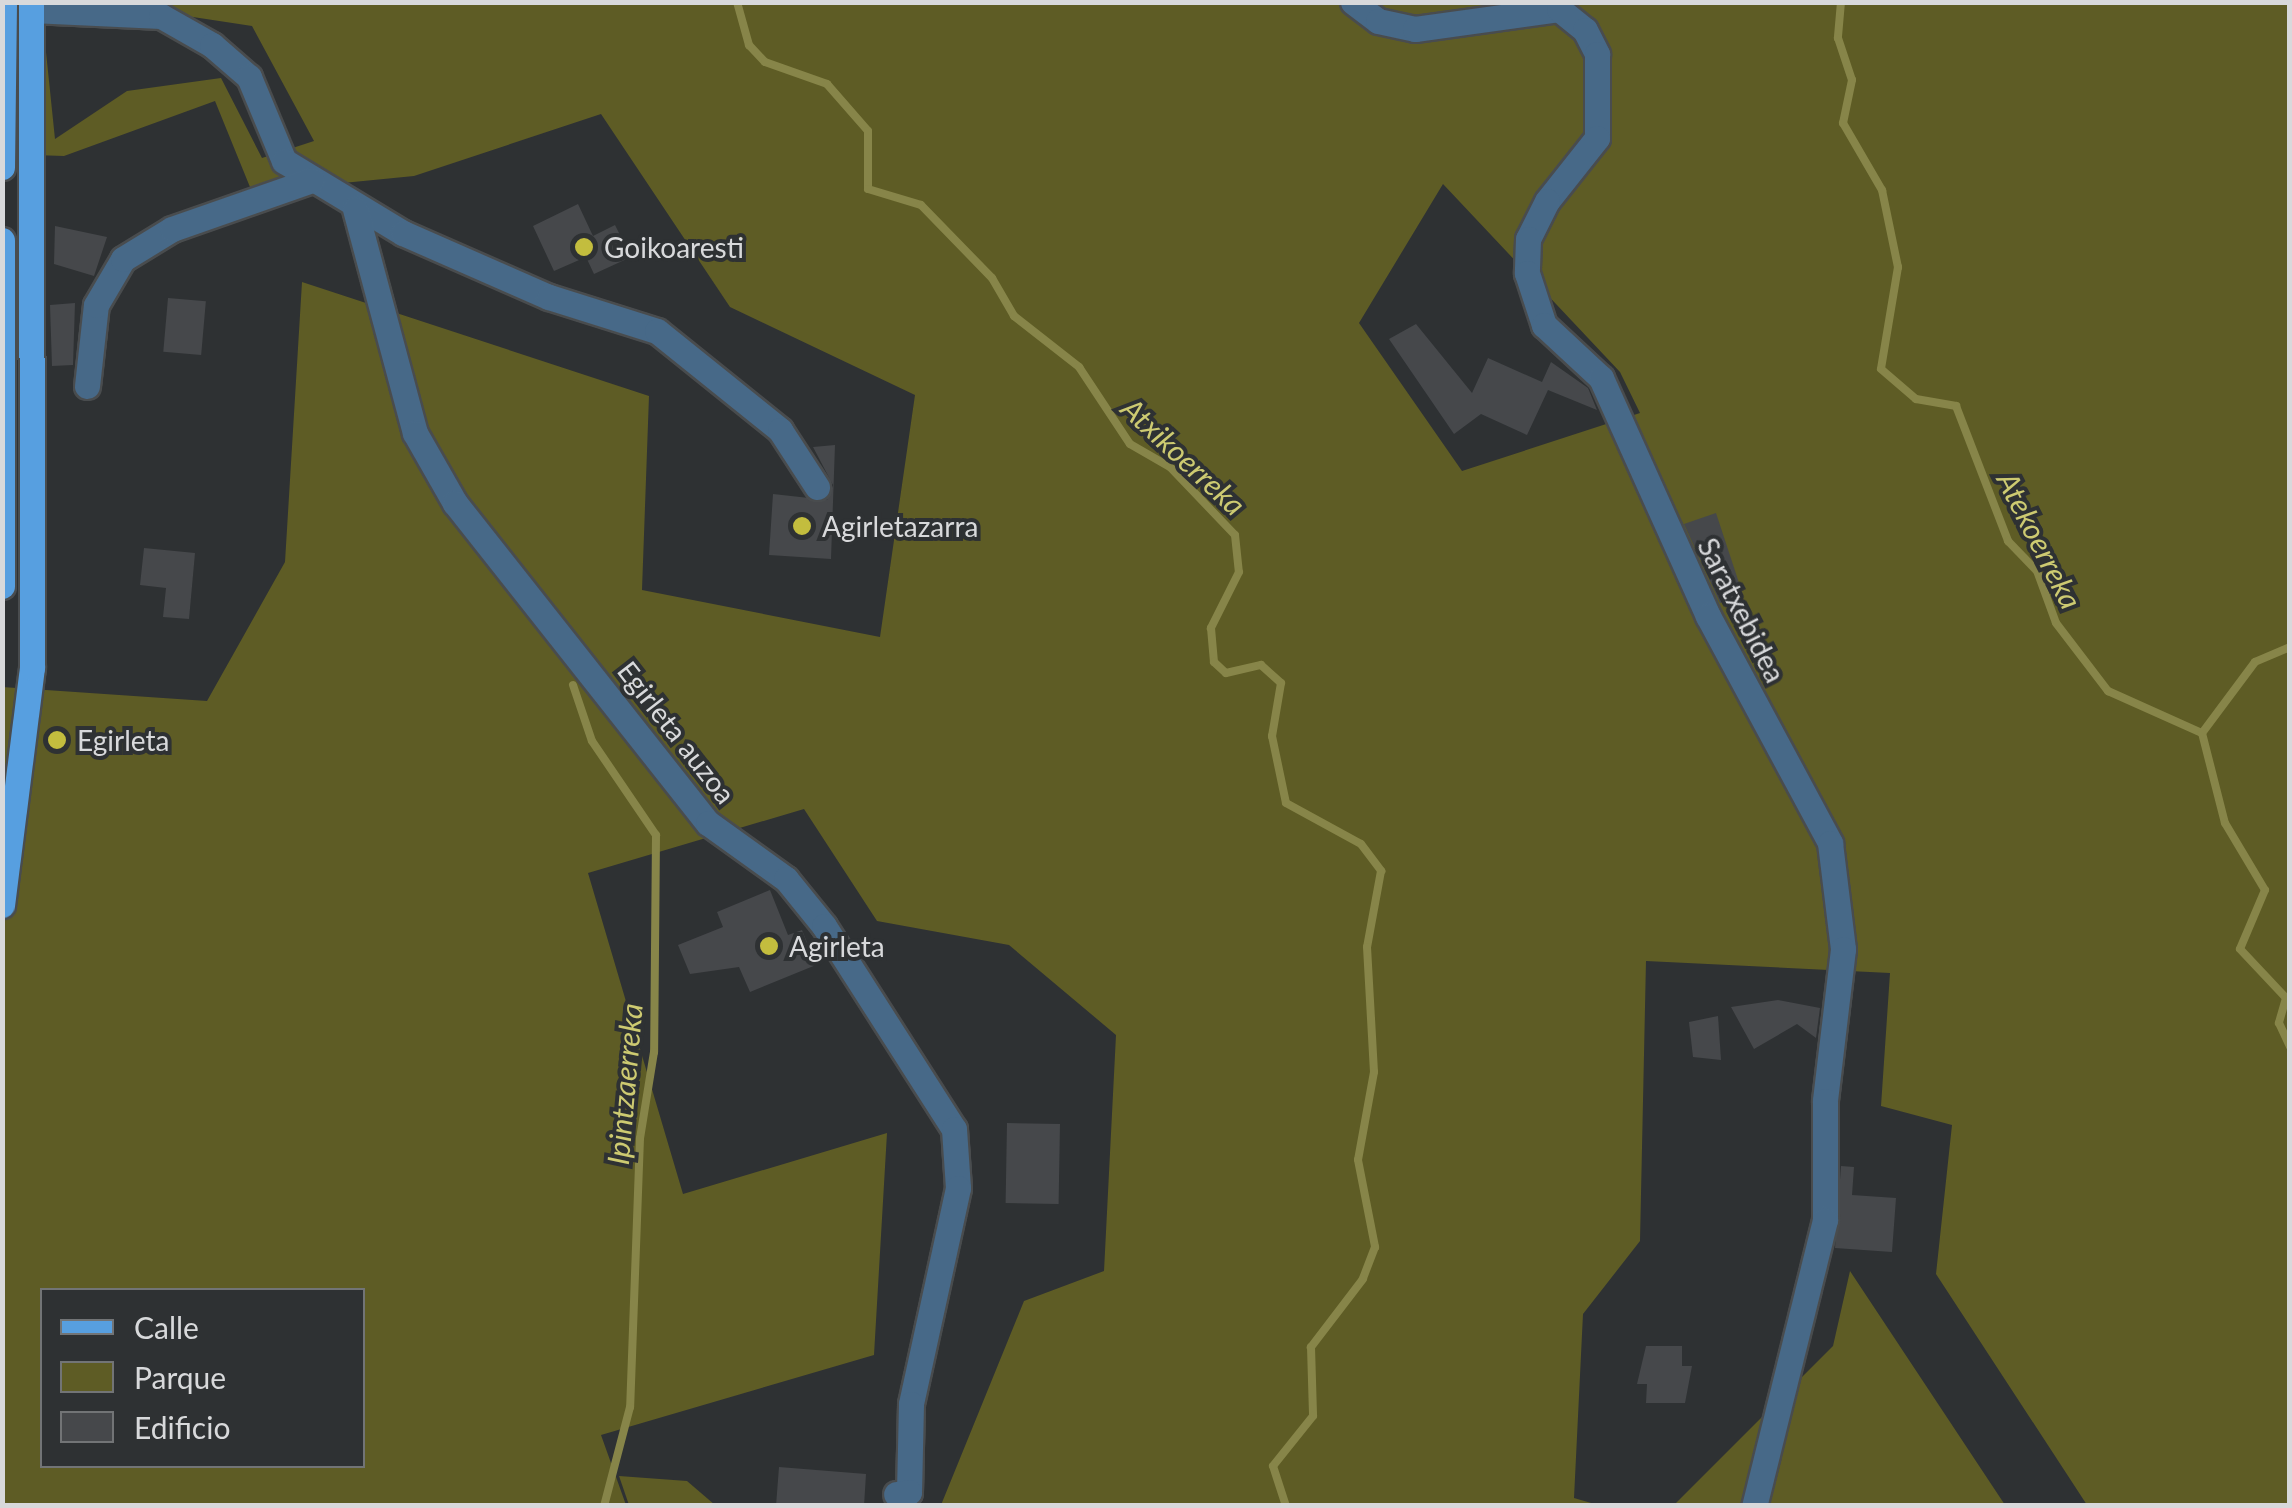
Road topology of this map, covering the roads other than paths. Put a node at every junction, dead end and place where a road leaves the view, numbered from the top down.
1 (4, 2) edge
2 (1353, 2) edge
3 (31, 6) edge
4 (2, 166) edge
5 (312, 180) junction
6 (355, 209) junction
7 (2, 240) edge
8 (87, 386) dead end
9 (817, 487) dead end
10 (2, 586) edge
11 (2, 905) edge
12 (896, 1494) dead end
13 (1754, 1506) edge

1 - 4 main road
2 - 13 street, Saratxebidea
3 - 5 street
3 - 11 main road
5 - 6 street
5 - 8 street
6 - 9 street
6 - 12 street, Egirleta auzoa
7 - 10 main road

